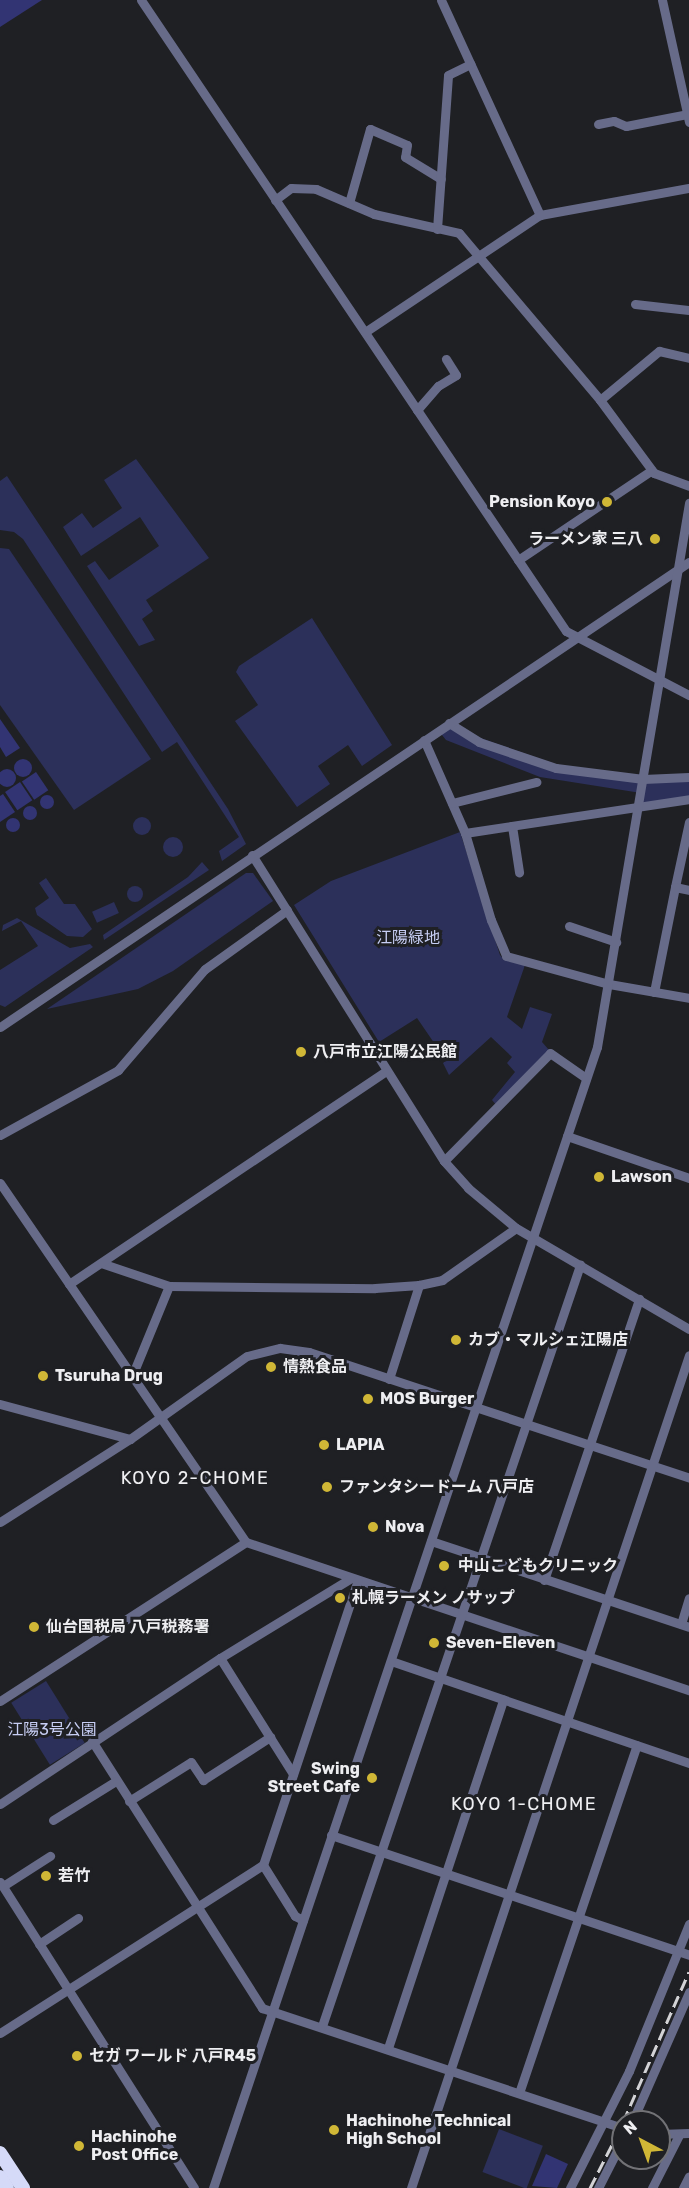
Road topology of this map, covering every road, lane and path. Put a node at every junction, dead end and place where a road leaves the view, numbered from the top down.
1 (141, 0) edge
2 (441, 0) edge
3 (663, 0) edge
4 (471, 64) junction
5 (688, 118) edge
6 (598, 124) dead end
7 (441, 179) junction
8 (689, 188) edge
9 (275, 200) junction
10 (349, 203) junction
11 (540, 215) junction
12 (437, 229) junction
13 (477, 256) junction
14 (636, 304) dead end
15 (689, 310) edge
16 (365, 332) junction
17 (689, 358) edge
18 (446, 359) dead end
19 (600, 400) junction
20 (417, 410) junction
21 (652, 470) junction
22 (689, 486) edge
23 (689, 503) edge
24 (518, 560) junction
25 (689, 562) edge
26 (679, 568) junction
27 (577, 637) junction
28 (660, 680) junction
29 (689, 695) edge
30 (449, 723) junction
31 (424, 740) junction
32 (689, 777) edge
33 (643, 779) junction
34 (536, 782) dead end
35 (689, 799) edge
36 (452, 803) junction
37 (639, 805) junction
38 (689, 822) edge
39 (512, 826) junction
40 (465, 833) junction
41 (252, 855) junction
42 (519, 872) dead end
43 (675, 887) junction
44 (689, 890) edge
45 (287, 910) junction
46 (569, 926) dead end
47 (616, 942) junction
48 (609, 984) junction
49 (654, 992) junction
50 (689, 998) edge
51 (0, 1027) edge
52 (386, 1071) junction
53 (586, 1078) junction
54 (0, 1135) edge
55 (567, 1136) junction
56 (444, 1161) junction
57 (689, 1178) edge
58 (0, 1183) edge
59 (516, 1228) junction
60 (532, 1238) junction
61 (101, 1263) junction
62 (580, 1265) junction
63 (69, 1284) junction
64 (419, 1285) junction
65 (169, 1286) junction
66 (639, 1299) junction
67 (689, 1329) edge
68 (689, 1356) edge
69 (132, 1376) junction
70 (389, 1379) junction
71 (678, 1389) junction
72 (689, 1393) edge
73 (0, 1404) edge
74 (476, 1407) junction
75 (161, 1418) junction
76 (525, 1423) junction
77 (130, 1439) junction
78 (590, 1445) junction
79 (652, 1466) junction
80 (689, 1478) edge
81 (0, 1522) edge
82 (431, 1541) junction
83 (246, 1542) junction
84 (482, 1559) junction
85 (355, 1579) junction
86 (544, 1580) junction
87 (689, 1598) edge
88 (411, 1599) junction
89 (606, 1600) junction
90 (463, 1616) junction
91 (685, 1625) edge
92 (589, 1657) junction
93 (220, 1658) junction
94 (391, 1661) junction
95 (441, 1679) junction
96 (689, 1690) edge
97 (503, 1700) junction
98 (0, 1701) edge
99 (567, 1721) junction
100 (270, 1737) junction
101 (92, 1742) junction
102 (637, 1745) junction
103 (689, 1763) edge
104 (293, 1774) junction
105 (116, 1781) junction
106 (129, 1801) junction
107 (0, 1804) edge
108 (53, 1820) dead end
109 (332, 1835) junction
110 (383, 1853) junction
111 (50, 1856) dead end
112 (263, 1865) junction
113 (445, 1874) junction
114 (1, 1884) edge
115 (509, 1895) junction
116 (198, 1907) junction
117 (78, 1918) dead end
118 (303, 1920) junction
119 (577, 1920) junction
120 (689, 1924) edge
121 (39, 1944) junction
122 (679, 1951) junction
123 (689, 1955) edge
124 (68, 1989) junction
125 (689, 1992) edge
126 (272, 2011) junction
127 (322, 2026) junction
128 (0, 2033) edge
129 (388, 2048) junction
130 (450, 2069) junction
131 (519, 2093) junction
132 (637, 2110) edge
133 (605, 2122) junction
134 (611, 2124) edge
135 (684, 2134) edge
136 (0, 2153) edge
137 (611, 2163) edge
138 (689, 2176) edge
139 (0, 2177) edge
140 (7, 2188) edge
141 (23, 2188) edge
142 (194, 2188) edge
143 (213, 2188) edge
144 (411, 2188) edge
145 (570, 2188) edge
146 (598, 2188) edge
147 (652, 2188) edge
148 (683, 2188) edge

1 - 9 street
2 - 4 street
3 - 5 street
4 - 7 street
4 - 11 street
5 - 6 street
7 - 10 street
7 - 12 street
8 - 11 street
9 - 10 street
9 - 16 street
10 - 12 street
11 - 13 street
12 - 13 street
13 - 16 street
13 - 19 street
14 - 15 street
16 - 20 street
17 - 19 street
18 - 20 street
19 - 21 street
20 - 24 street
21 - 22 street
21 - 24 street
23 - 26 street
24 - 27 street
25 - 26 street
26 - 27 street
26 - 28 street
27 - 28 street
27 - 30 street
28 - 29 street
28 - 33 street
30 - 31 street
30 - 33 street
31 - 36 street
31 - 41 street
32 - 33 street
33 - 37 street
34 - 36 street
35 - 37 street
36 - 40 street
37 - 39 street
37 - 47 street
38 - 43 street
39 - 40 street
39 - 42 street
40 - 48 street
41 - 45 street
41 - 51 street
43 - 44 street
43 - 49 street
45 - 52 street
45 - 54 street
46 - 47 street
47 - 48 street
48 - 49 street
48 - 53 street
49 - 50 street
52 - 56 street
52 - 61 street
53 - 55 street
53 - 56 street
55 - 57 street
55 - 60 street
56 - 59 street
58 - 63 street
59 - 60 street
59 - 64 street
60 - 62 street
60 - 74 street
61 - 63 street
61 - 65 street
62 - 66 street
62 - 76 street
63 - 69 street
64 - 65 street
64 - 70 street
65 - 69 street
66 - 67 street
66 - 78 street
68 - 71 street
69 - 75 street
70 - 74 street
70 - 75 street
71 - 72 street
71 - 79 street
73 - 77 street
74 - 76 street
74 - 82 street
75 - 77 street
75 - 83 street
76 - 78 street
76 - 84 street
77 - 81 street
78 - 79 street
78 - 86 street
79 - 80 street
79 - 89 street
82 - 84 street
82 - 88 street
83 - 85 street
83 - 98 street
84 - 86 street
84 - 90 street
85 - 88 street
85 - 93 street
85 - 104 street
86 - 89 street
87 - 91 street
88 - 90 street
88 - 94 street
89 - 91 street
89 - 92 street
90 - 92 street
90 - 95 street
92 - 96 street
92 - 99 street
93 - 100 street
93 - 101 street
94 - 95 street
94 - 109 street
95 - 97 street
95 - 110 street
97 - 99 street
97 - 113 street
99 - 102 street
99 - 115 street
100 - 104 street
100 - 106 street
101 - 105 street
101 - 107 street
102 - 103 street
102 - 119 street
104 - 112 street
105 - 106 street
105 - 108 street
106 - 116 street
109 - 110 street
109 - 118 street
110 - 113 street
110 - 127 street
111 - 114 street
112 - 116 street
112 - 118 street
113 - 115 street
113 - 129 street
114 - 121 street
115 - 119 street
115 - 130 street
116 - 124 street
116 - 126 street
117 - 121 street
118 - 126 street
119 - 122 street
119 - 131 street
120 - 122 street
121 - 124 street
122 - 123 street
122 - 133 street
124 - 128 street
124 - 142 street
125 - 132 street
126 - 127 street
126 - 143 street
127 - 129 street
129 - 130 street
130 - 131 street
130 - 144 street
131 - 133 street
133 - 134 street
133 - 145 street
135 - 147 street
136 - 141 highway
137 - 146 street
138 - 148 street
139 - 140 highway

